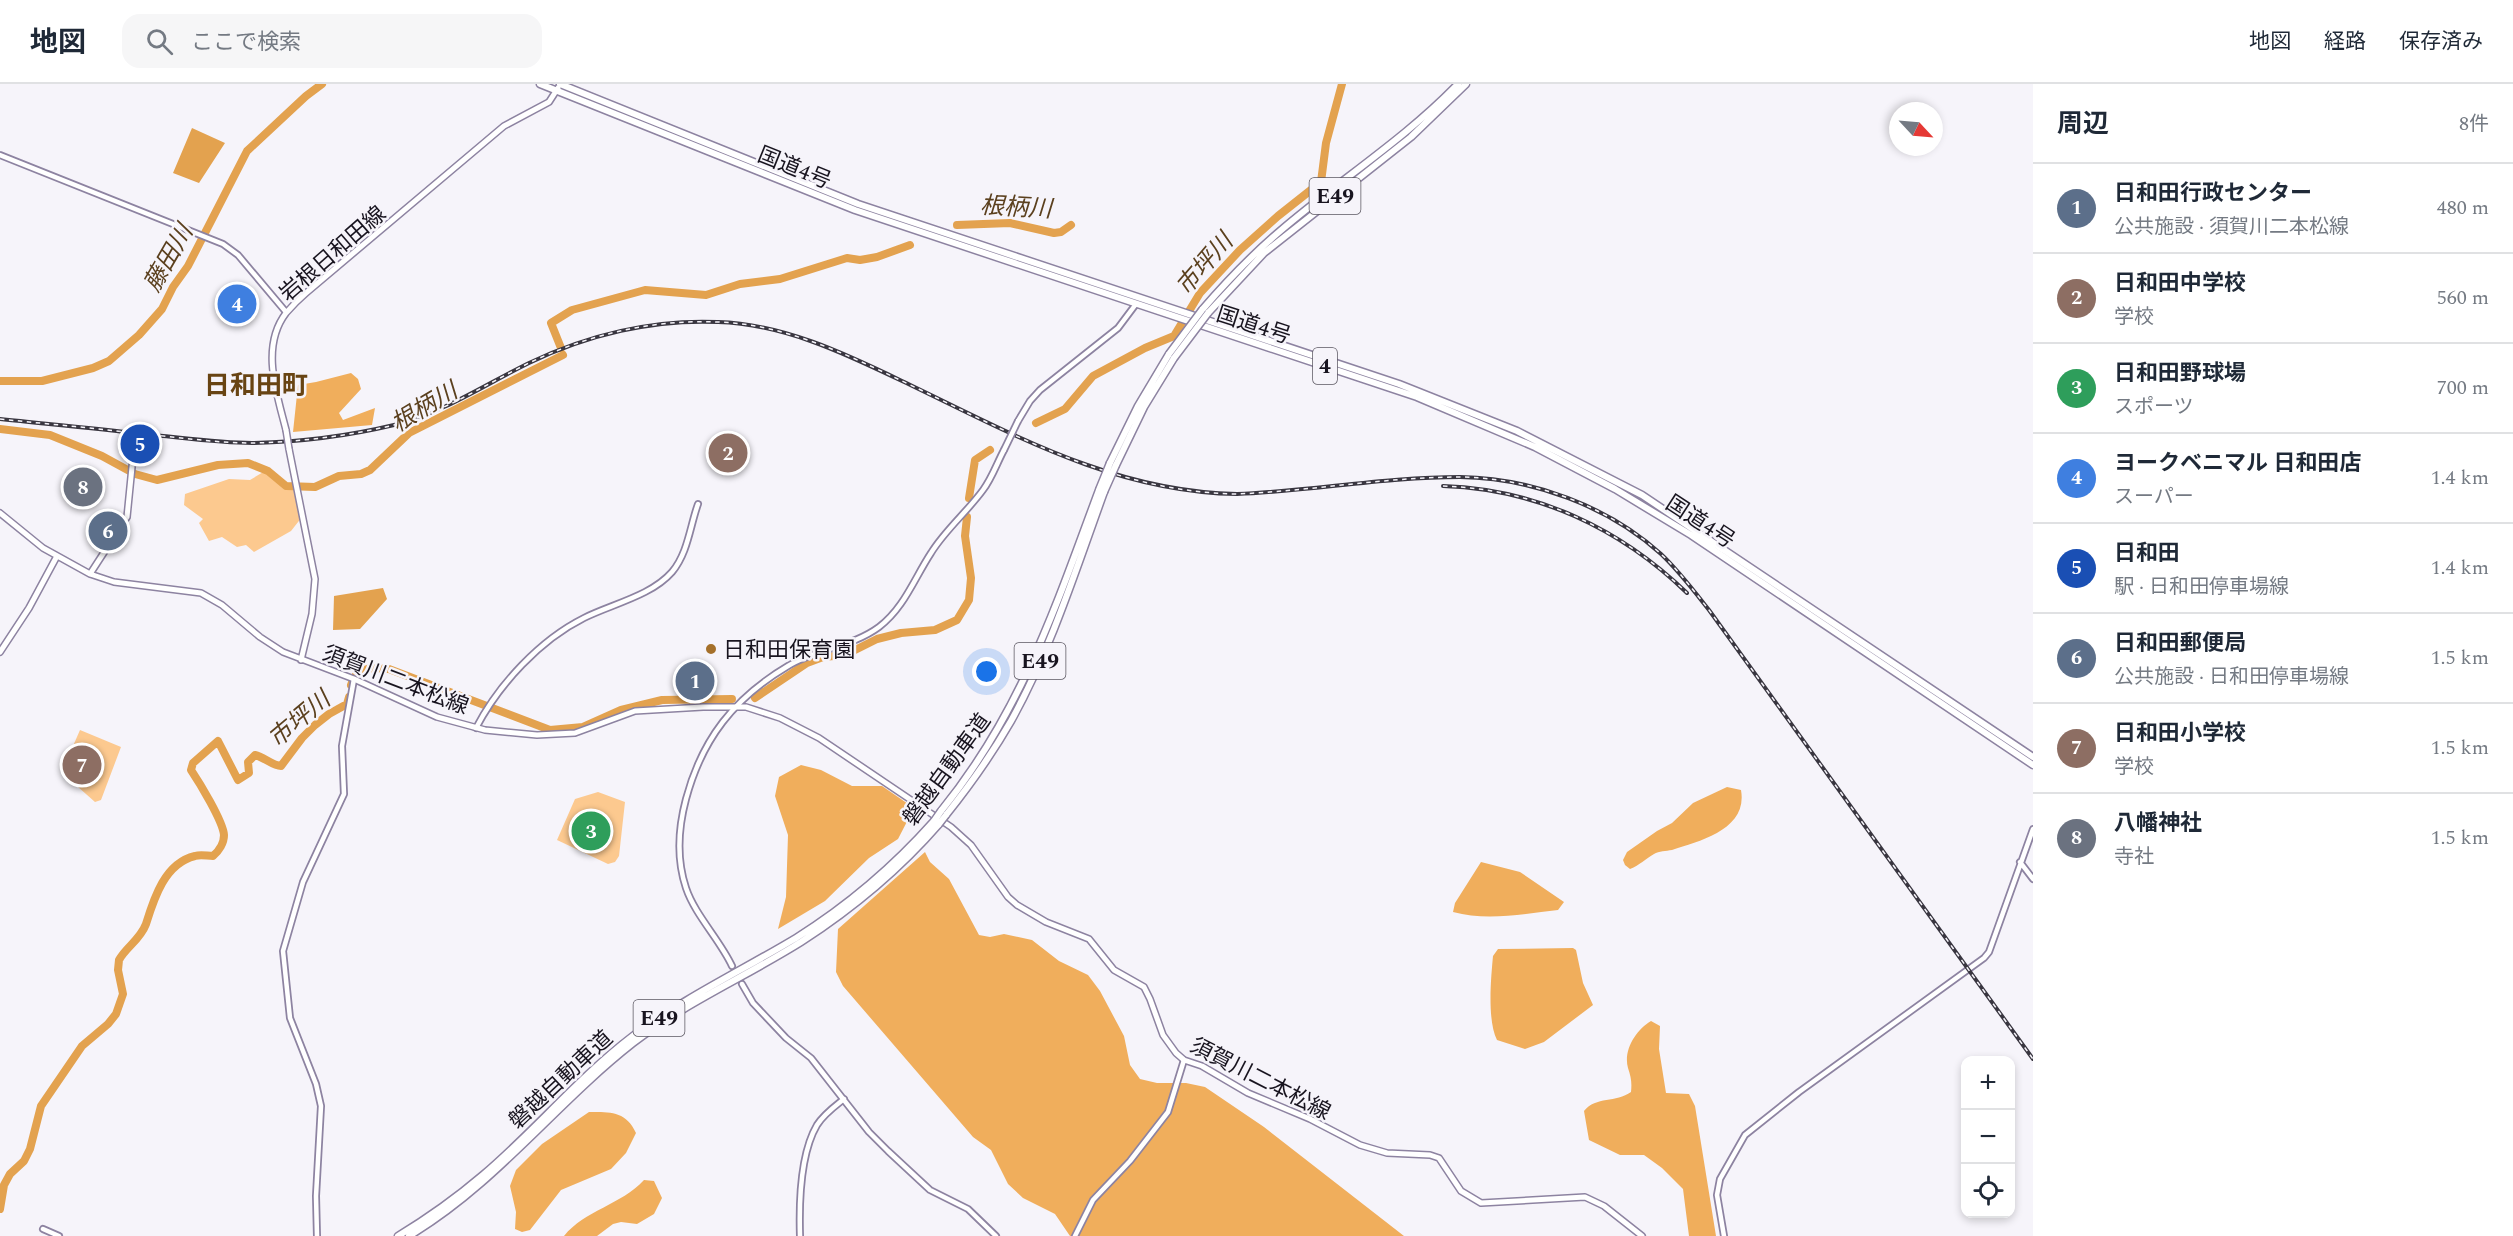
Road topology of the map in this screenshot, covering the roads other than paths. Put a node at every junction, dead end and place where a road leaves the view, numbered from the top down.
1 (540, 84) edge
2 (1458, 84) edge
3 (1466, 84) edge
4 (559, 86) edge
5 (0, 155) edge
6 (1136, 304) junction
7 (286, 312) junction
8 (1205, 312) junction
9 (134, 447) dead end
10 (698, 504) dead end
11 (0, 513) edge
12 (57, 556) junction
13 (90, 574) junction
14 (0, 652) edge
15 (301, 660) junction
16 (354, 679) junction
17 (737, 706) junction
18 (476, 728) junction
19 (2033, 757) edge
20 (2033, 765) edge
21 (936, 822) junction
22 (2033, 828) edge
23 (2020, 862) junction
24 (2033, 879) edge
25 (732, 966) dead end
26 (742, 984) dead end
27 (1184, 1060) junction
28 (844, 1099) junction
29 (43, 1229) dead end
30 (59, 1236) edge
31 (316, 1236) edge
32 (398, 1236) edge
33 (409, 1236) edge
34 (800, 1236) edge
35 (996, 1236) edge
36 (1075, 1236) edge
37 (1642, 1236) edge
38 (1725, 1236) edge

1 - 4 highway, 国道4号 / 4
2 - 8 highway, 磐越自動車道 / E49
3 - 8 highway, 磐越自動車道 / E49
4 - 6 highway, 国道4号 / 4
4 - 7 main road, 岩根日和田線
4 - 19 highway, 国道4号 / 4
5 - 7 street
6 - 17 street, bridge
6 - 20 highway, 国道4号 / 4
7 - 15 main road, 岩根日和田線, bridge
8 - 21 highway, 磐越自動車道 / E49, bridge
9 - 13 main road
10 - 18 street
11 - 12 main road
12 - 13 main road, 須賀川二本松線
12 - 14 main road
13 - 15 main road, 須賀川二本松線
15 - 16 main road, 須賀川二本松線
16 - 18 main road, 須賀川二本松線
16 - 31 street
17 - 18 main road, 須賀川二本松線
17 - 25 street
17 - 27 main road, 須賀川二本松線
21 - 32 highway, 磐越自動車道 / E49
21 - 33 highway, 磐越自動車道 / E49
22 - 23 street
23 - 24 street
23 - 38 street
26 - 28 street
27 - 36 street
27 - 37 main road, 須賀川二本松線
28 - 34 street
28 - 35 street
29 - 30 street

